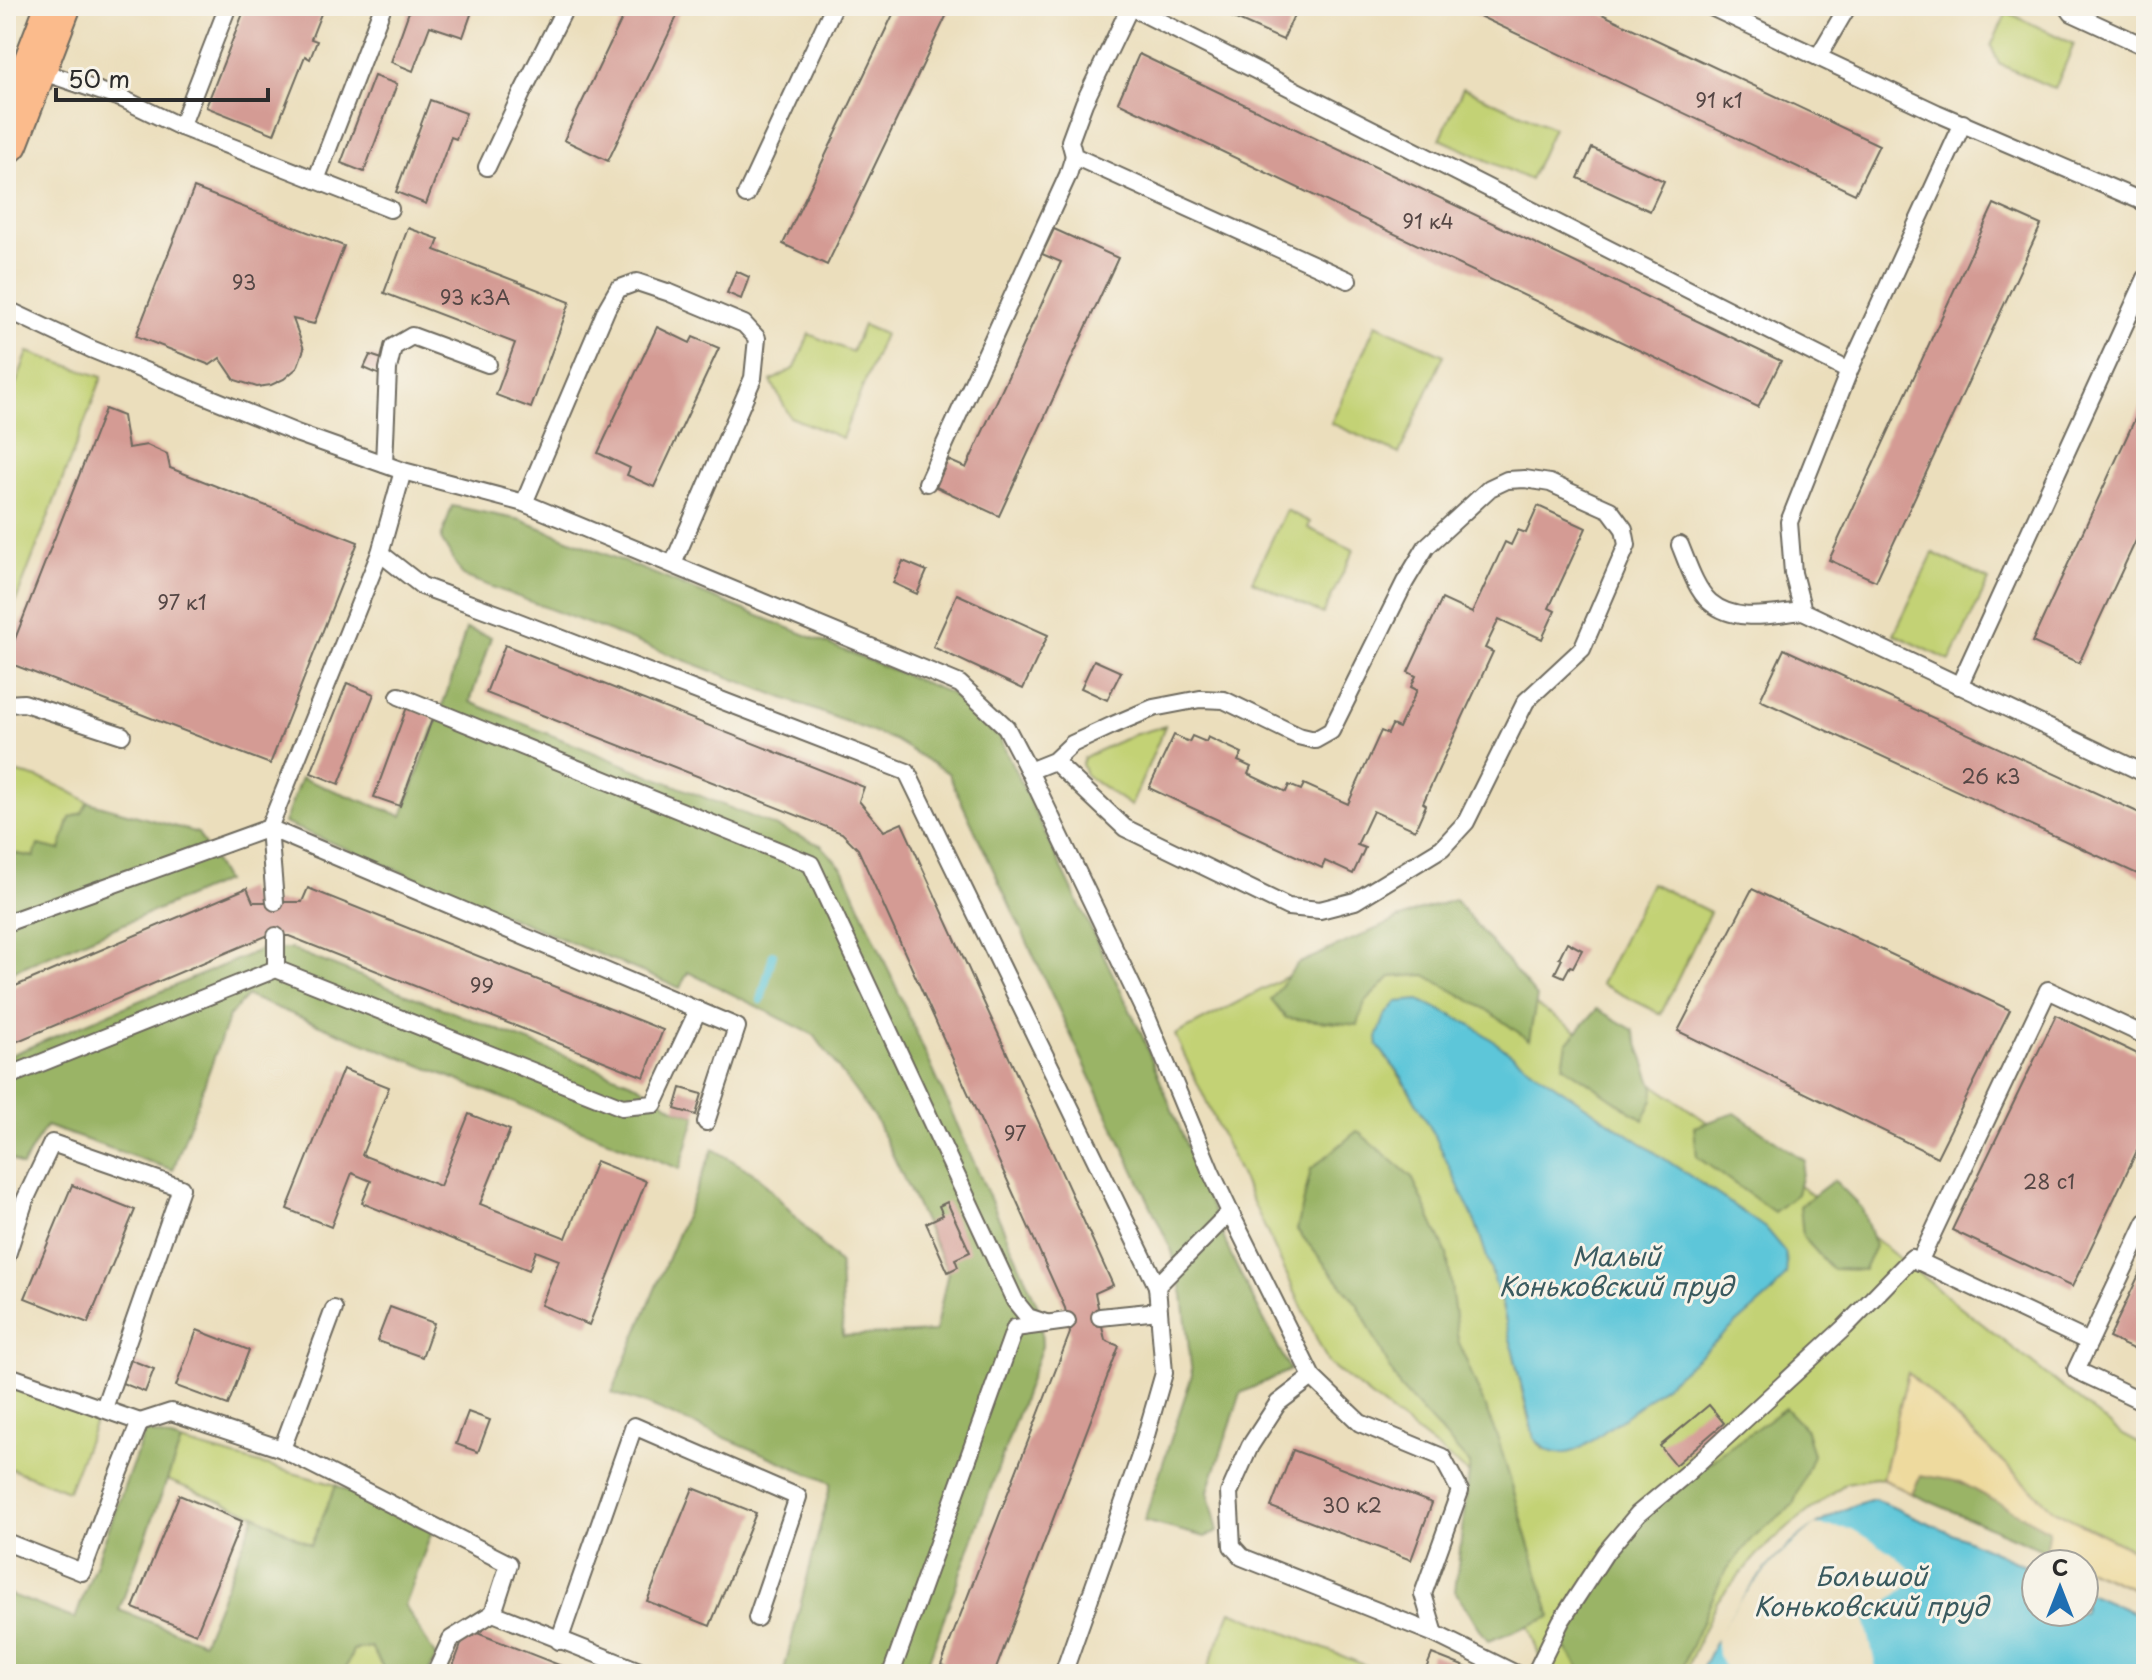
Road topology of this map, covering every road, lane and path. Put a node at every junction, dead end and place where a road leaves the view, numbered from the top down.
1 (58, 6) edge
2 (228, 6) edge
3 (383, 6) edge
4 (566, 6) edge
5 (834, 6) edge
6 (1130, 6) edge
7 (1709, 6) edge
8 (1848, 6) edge
9 (2067, 6) edge
10 (2146, 47) edge
11 (1818, 57) junction
12 (34, 69) junction
13 (1963, 123) junction
14 (181, 127) junction
15 (6, 141) edge
16 (1074, 156) junction
17 (487, 167) dead end
18 (316, 180) junction
19 (746, 195) dead end
20 (2146, 203) edge
21 (390, 209) dead end
22 (2146, 278) edge
23 (1348, 280) dead end
24 (6, 309) edge
25 (488, 364) dead end
26 (1849, 371) junction
27 (384, 464) junction
28 (403, 471) junction
29 (927, 483) dead end
30 (524, 503) junction
31 (1680, 545) dead end
32 (380, 553) junction
33 (673, 564) junction
34 (1803, 611) junction
35 (1959, 686) junction
36 (399, 696) dead end
37 (6, 704) edge
38 (122, 735) dead end
39 (1054, 761) junction
40 (1029, 771) junction
41 (2146, 774) edge
42 (269, 828) junction
43 (275, 902) dead end
44 (6, 923) edge
45 (276, 936) dead end
46 (276, 969) junction
47 (698, 1010) junction
48 (2146, 1036) edge
49 (6, 1077) edge
50 (706, 1122) dead end
51 (1230, 1212) junction
52 (2146, 1222) edge
53 (6, 1258) edge
54 (1919, 1262) junction
55 (1157, 1286) junction
56 (334, 1309) dead end
57 (1159, 1311) junction
58 (1100, 1317) dead end
59 (1067, 1321) dead end
60 (1046, 1323) junction
61 (2089, 1342) junction
62 (6, 1375) edge
63 (1312, 1377) junction
64 (2146, 1403) edge
65 (104, 1408) junction
66 (140, 1422) junction
67 (282, 1449) junction
68 (6, 1542) edge
69 (493, 1613) junction
70 (757, 1618) dead end
71 (1435, 1634) junction
72 (559, 1641) junction
73 (435, 1674) edge
74 (647, 1674) edge
75 (891, 1674) edge
76 (1063, 1674) edge
77 (1516, 1674) edge
78 (1535, 1674) edge

1 - 12 main road
2 - 14 lane
3 - 18 lane
4 - 17 lane
5 - 19 lane
6 - 16 lane
6 - 26 lane
7 - 11 lane
8 - 11 lane
9 - 10 lane
11 - 13 lane
12 - 14 lane
12 - 15 main road
13 - 20 lane
13 - 26 lane
14 - 18 lane
16 - 23 lane
16 - 29 lane
18 - 21 lane
22 - 35 lane
24 - 27 lane
25 - 27 lane
26 - 34 lane
27 - 28 lane
28 - 30 lane
28 - 32 lane
30 - 33 lane
30 - 33 lane
31 - 34 lane
32 - 42 lane
32 - 55 lane
33 - 40 lane
34 - 35 lane
35 - 41 lane
36 - 60 lane
37 - 38 lane
39 - 39 lane
39 - 40 lane
40 - 51 lane
42 - 43 lane
42 - 44 lane
42 - 47 lane
45 - 46 lane
46 - 47 lane
46 - 49 lane
47 - 50 lane
48 - 54 lane
51 - 55 lane
51 - 63 lane
52 - 61 lane
53 - 65 lane
54 - 61 lane
54 - 78 lane
55 - 57 lane
56 - 67 lane
57 - 58 lane
57 - 76 lane
59 - 60 lane
60 - 75 lane
61 - 64 lane
62 - 65 lane
63 - 71 lane
63 - 71 lane
65 - 66 lane
66 - 67 lane
66 - 68 lane
67 - 69 lane
69 - 72 lane
69 - 73 lane
70 - 72 lane
71 - 77 lane
72 - 74 lane

